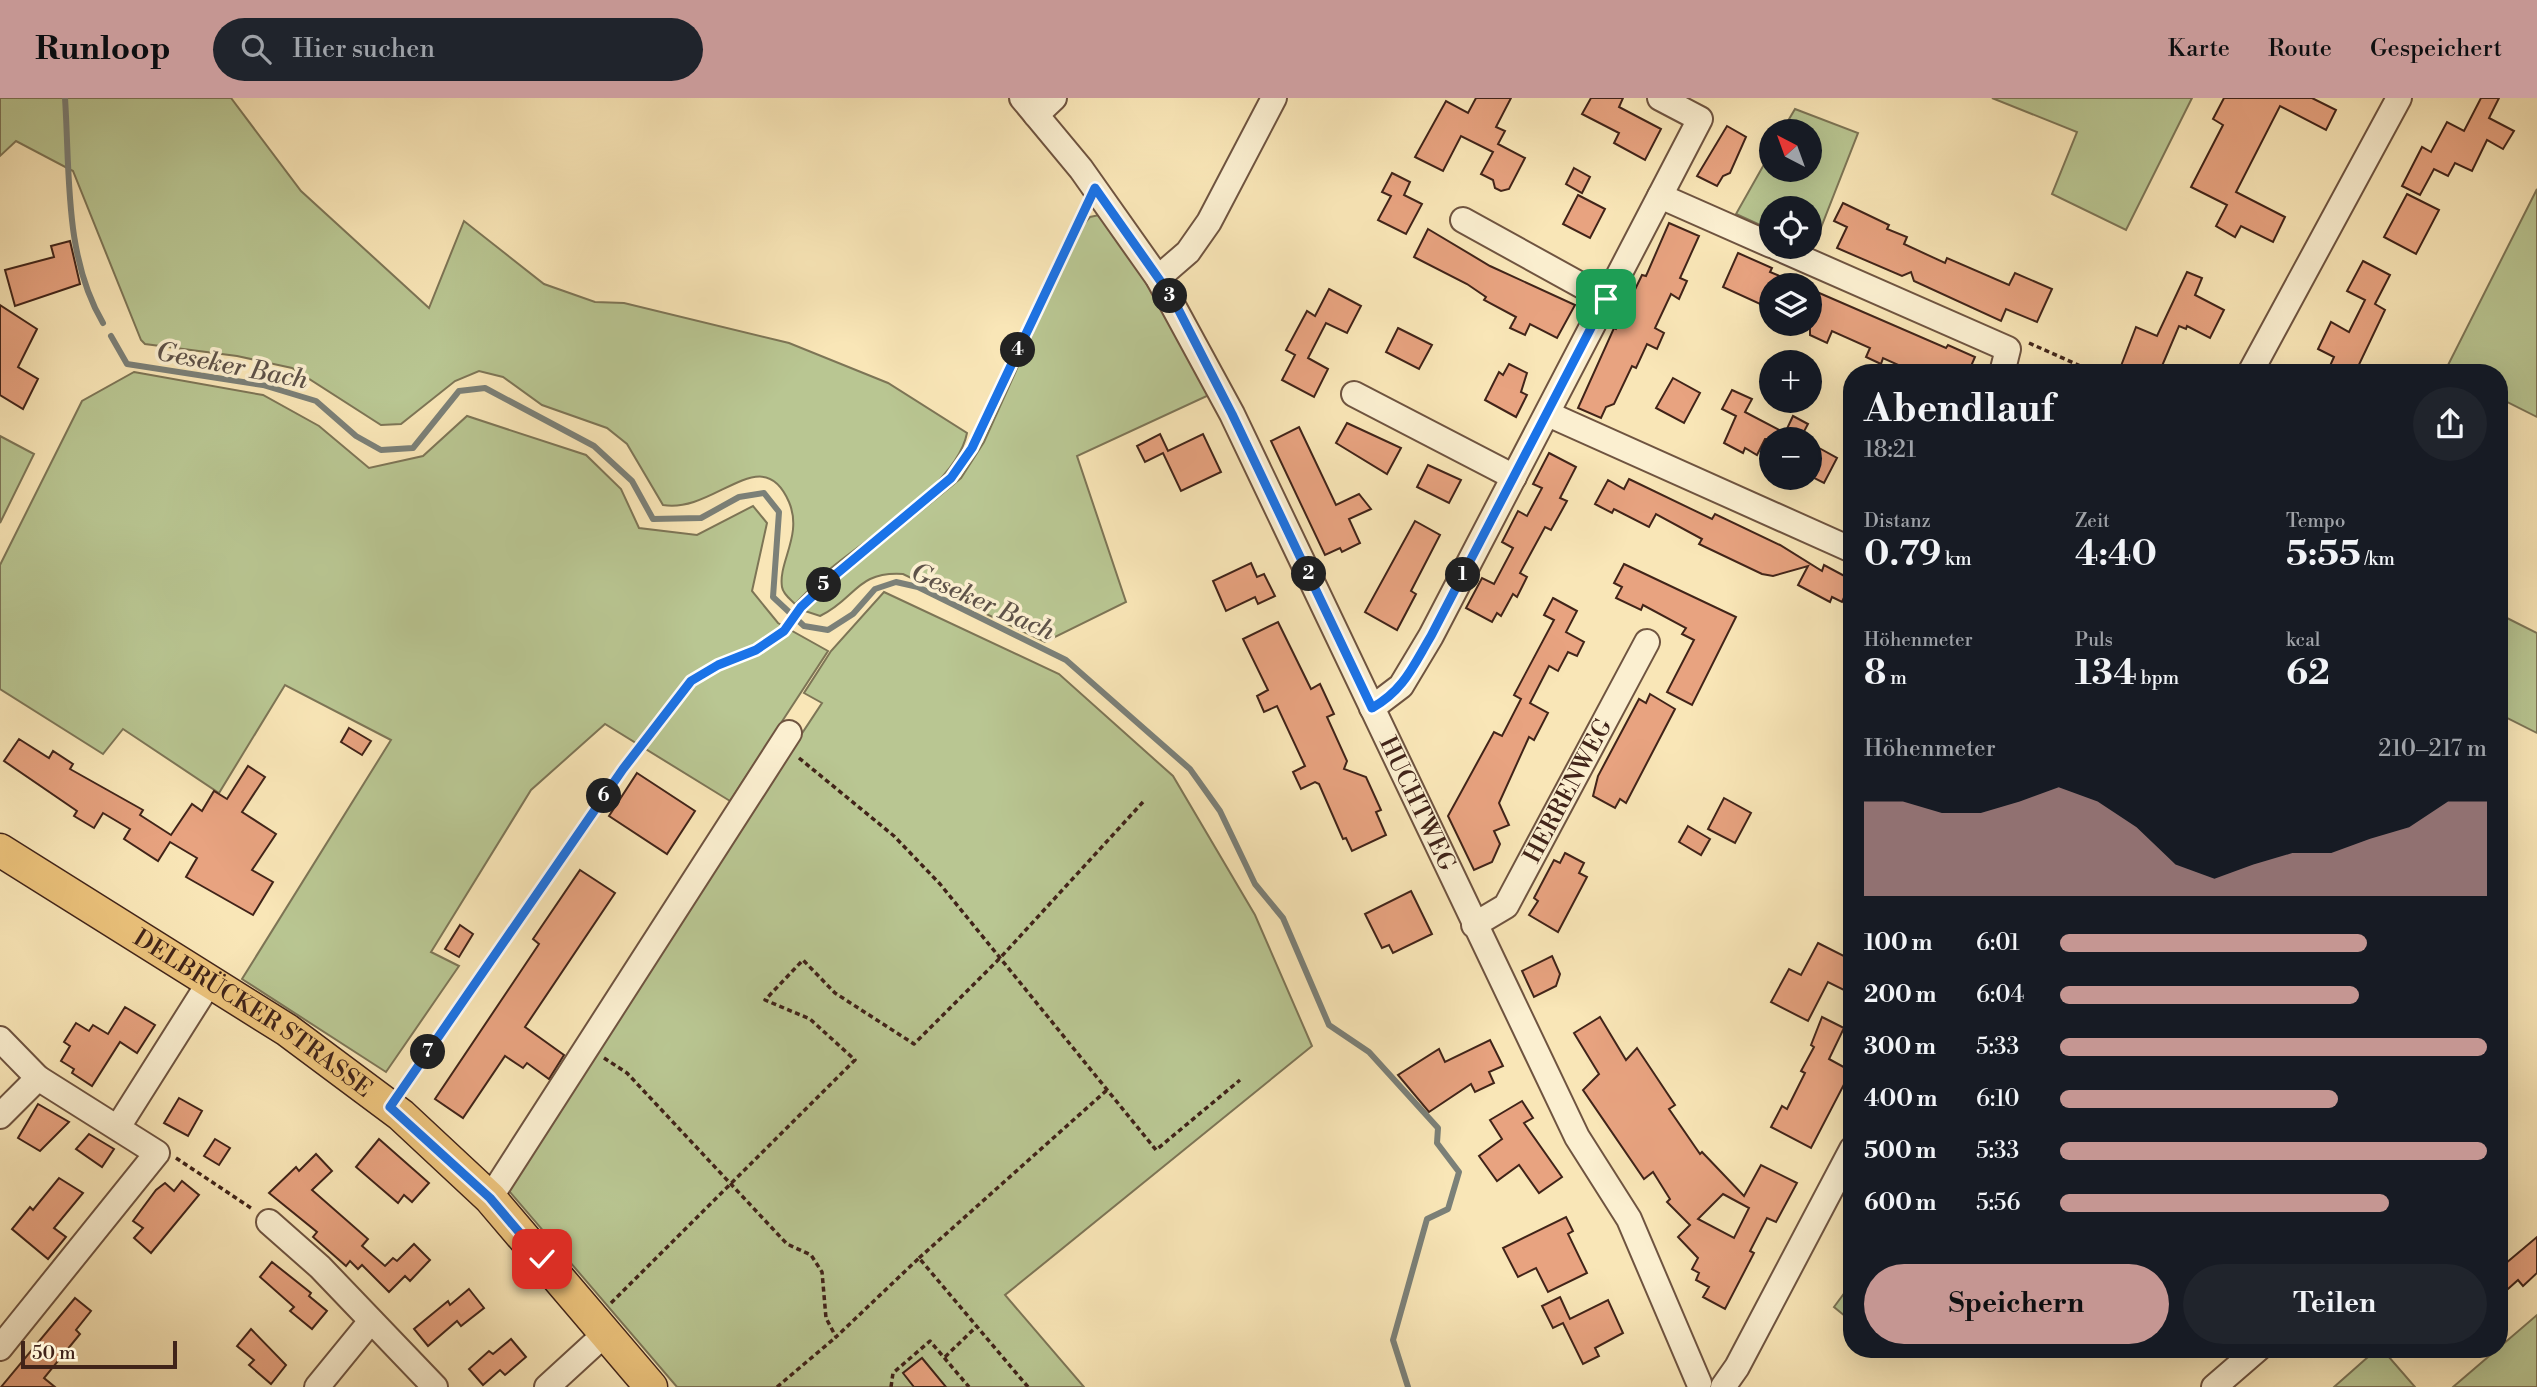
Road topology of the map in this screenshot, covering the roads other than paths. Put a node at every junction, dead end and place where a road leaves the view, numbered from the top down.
1 (1274, 98) edge
2 (1660, 98) edge
3 (2399, 98) edge
4 (1037, 104) edge
5 (1660, 196) junction
6 (1463, 220) dead end
7 (1759, 240) edge
8 (1799, 259) edge
9 (1158, 278) junction
10 (1606, 299) junction
11 (2005, 361) edge
12 (2255, 364) edge
13 (1354, 394) dead end
14 (1548, 414) junction
15 (1514, 477) junction
16 (1843, 546) edge
17 (1647, 642) dead end
18 (1372, 708) junction
19 (785, 740) road end
20 (0, 850) edge
21 (1475, 925) junction
22 (209, 983) junction
23 (0, 1040) edge
24 (38, 1078) junction
25 (0, 1116) edge
26 (118, 1128) junction
27 (1843, 1166) edge
28 (490, 1198) junction
29 (269, 1222) road end
30 (371, 1321) junction
31 (600, 1326) junction
32 (0, 1348) edge
33 (2248, 1358) edge
34 (1709, 1386) edge
35 (317, 1387) edge
36 (435, 1387) edge
37 (547, 1387) edge
38 (652, 1387) edge
39 (2214, 1387) edge

1 - 9 street
2 - 5 street
3 - 12 street
4 - 9 street, HUCHTWEG
5 - 7 street
5 - 10 street
6 - 10 street
8 - 11 street
9 - 18 street, HUCHTWEG
10 - 14 street
13 - 15 street
14 - 15 street
14 - 16 street
15 - 18 street
17 - 21 street, HERRENWEG
18 - 21 street, HUCHTWEG
19 - 28 street
20 - 22 main road, DELBRÜCKER STRASSE
21 - 34 street, HUCHTWEG
22 - 26 street
22 - 28 main road, DELBRÜCKER STRASSE
23 - 24 street
24 - 25 street
24 - 26 street
26 - 32 street
27 - 34 street
28 - 31 main road, DELBRÜCKER STRASSE
29 - 30 street
30 - 35 street
30 - 36 street
31 - 37 street
31 - 38 main road, DELBRÜCKER STRASSE
33 - 39 street

